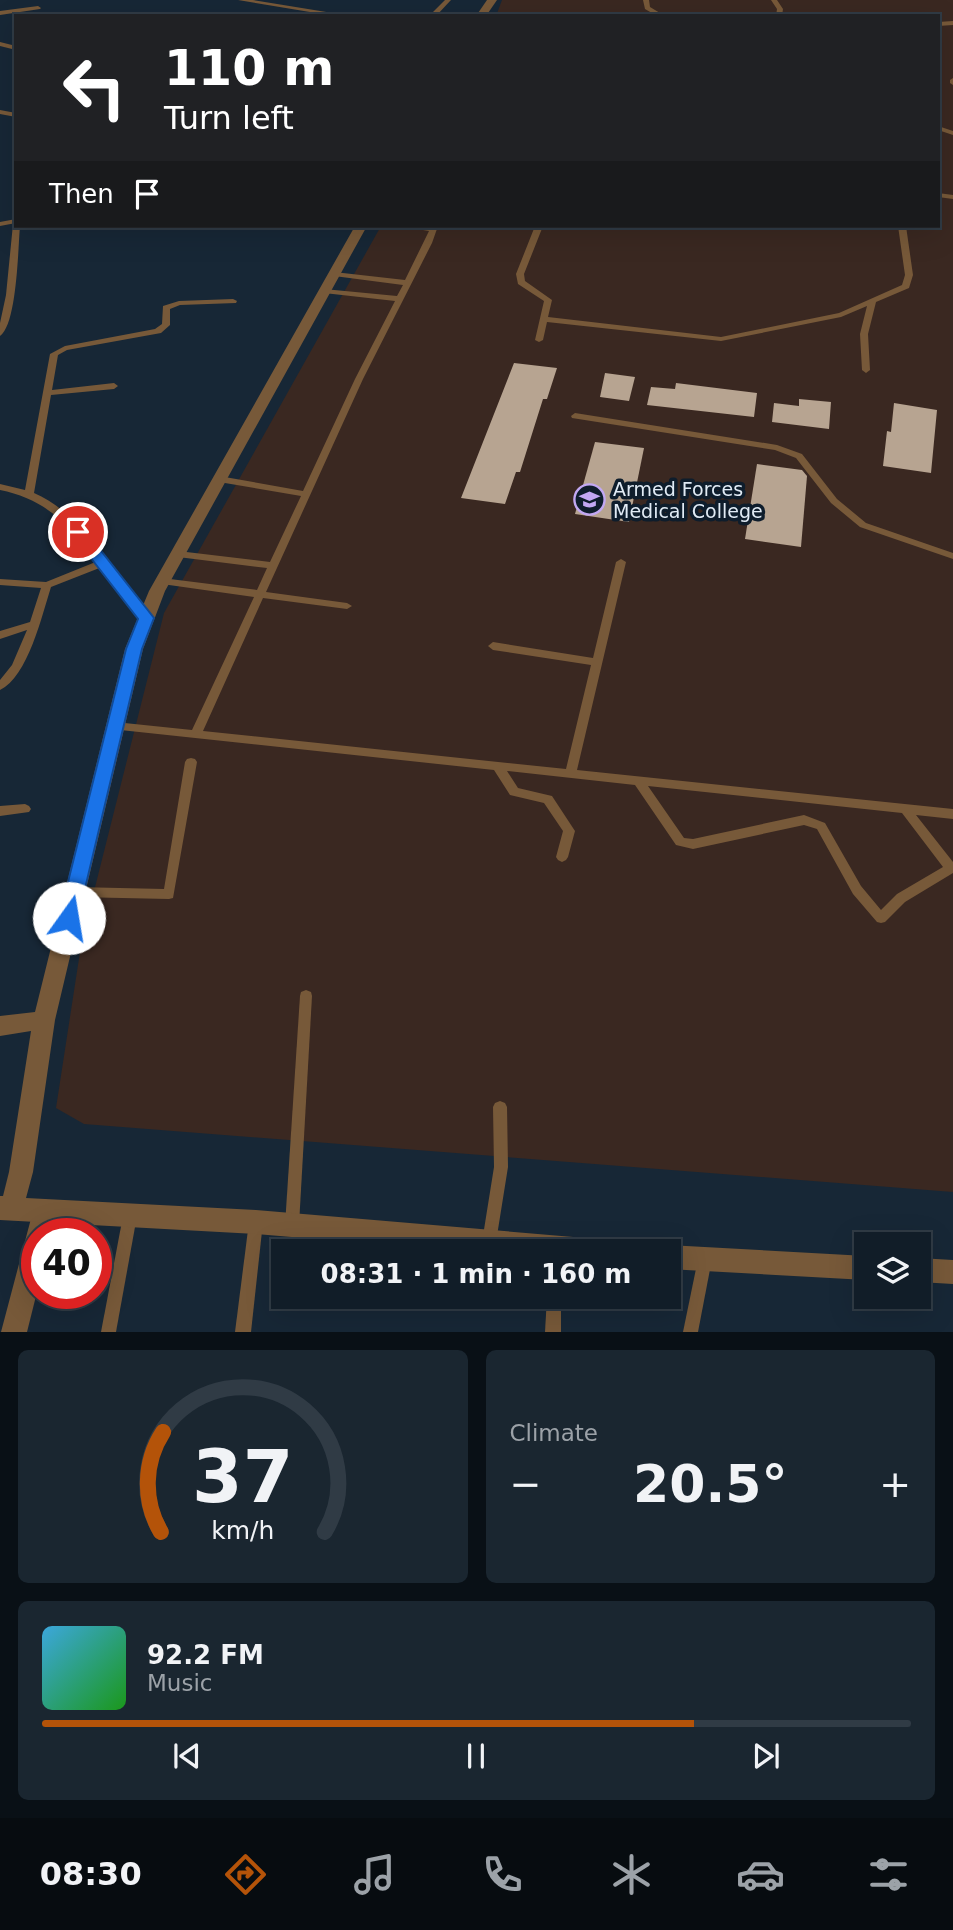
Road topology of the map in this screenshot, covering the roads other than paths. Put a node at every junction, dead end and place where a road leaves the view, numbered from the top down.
1 (48, 0) edge
2 (241, 0) edge
3 (448, 0) edge
4 (646, 0) edge
5 (280, 2) edge
6 (38, 8) junction
7 (0, 13) edge
8 (30, 14) edge
9 (338, 14) edge
10 (434, 14) edge
11 (658, 14) edge
12 (16, 228) edge
13 (360, 228) edge
14 (434, 228) edge
15 (538, 228) edge
16 (902, 228) edge
17 (334, 274) junction
18 (408, 283) junction
19 (0, 285) edge
20 (11, 285) junction
21 (324, 291) junction
22 (399, 299) junction
23 (233, 300) dead end
24 (873, 300) junction
25 (544, 319) junction
26 (0, 334) edge
27 (539, 340) dead end
28 (866, 370) dead end
29 (114, 386) dead end
30 (46, 393) junction
31 (575, 416) dead end
32 (219, 479) junction
33 (0, 487) edge
34 (306, 494) junction
35 (29, 495) junction
36 (177, 554) junction
37 (953, 556) edge
38 (621, 562) dead end
39 (103, 563) junction
40 (274, 566) junction
41 (162, 581) junction
42 (0, 582) edge
43 (47, 585) junction
44 (260, 596) junction
45 (347, 606) dead end
46 (146, 618) junction
47 (33, 625) junction
48 (0, 635) edge
49 (493, 646) dead end
50 (597, 662) junction
51 (0, 687) edge
52 (115, 726) junction
53 (196, 734) junction
54 (191, 762) dead end
55 (497, 766) junction
56 (570, 773) junction
57 (638, 781) junction
58 (25, 809) dead end
59 (905, 809) junction
60 (0, 811) edge
61 (953, 814) edge
62 (562, 857) dead end
63 (952, 868) edge
64 (75, 892) junction
65 (306, 996) dead end
66 (44, 1020) junction
67 (0, 1026) edge
68 (500, 1107) dead end
69 (5, 1209) edge
70 (130, 1216) junction
71 (31, 1218) edge
72 (101, 1218) edge
73 (256, 1222) junction
74 (292, 1225) junction
75 (454, 1239) edge
76 (489, 1239) edge
77 (681, 1258) edge
78 (705, 1259) junction
79 (854, 1267) edge
80 (931, 1271) edge
81 (953, 1272) edge
82 (21, 1305) edge
83 (554, 1309) edge
84 (14, 1332) edge
85 (108, 1332) edge
86 (243, 1332) edge
87 (553, 1332) edge
88 (690, 1332) edge

1 - 6 lane
2 - 5 lane
3 - 10 lane
4 - 11 lane
5 - 9 lane
6 - 7 lane
6 - 8 lane
12 - 20 lane
13 - 17 street
14 - 18 lane
15 - 25 lane
16 - 24 lane
17 - 18 lane
17 - 21 street
18 - 22 lane
19 - 20 lane
20 - 26 lane
21 - 22 lane
21 - 32 street
22 - 34 lane
23 - 30 lane
24 - 25 lane
24 - 28 lane
25 - 27 lane
29 - 30 lane
30 - 35 lane
31 - 37 lane
32 - 34 lane
32 - 36 street
33 - 35 lane
34 - 40 lane
35 - 39 lane
36 - 40 lane
36 - 41 street
38 - 50 lane
39 - 43 lane
39 - 46 lane
40 - 44 lane
41 - 44 lane
41 - 46 street
42 - 43 lane
43 - 47 lane
44 - 45 lane
44 - 53 lane
46 - 52 street
47 - 48 lane
47 - 51 lane
49 - 50 lane
50 - 56 lane
52 - 53 lane
52 - 64 street
53 - 55 lane
54 - 64 lane
55 - 56 lane
55 - 62 lane
56 - 57 lane
57 - 59 lane
57 - 63 lane
58 - 60 lane
59 - 61 lane
59 - 63 lane
64 - 66 street
65 - 74 lane
66 - 67 street
66 - 69 street
68 - 76 lane
69 - 71 street
70 - 72 street
70 - 73 street
70 - 85 lane
73 - 74 street
73 - 86 lane
74 - 75 street
77 - 78 street
78 - 79 street
78 - 88 lane
80 - 81 street
82 - 84 street
83 - 87 lane

